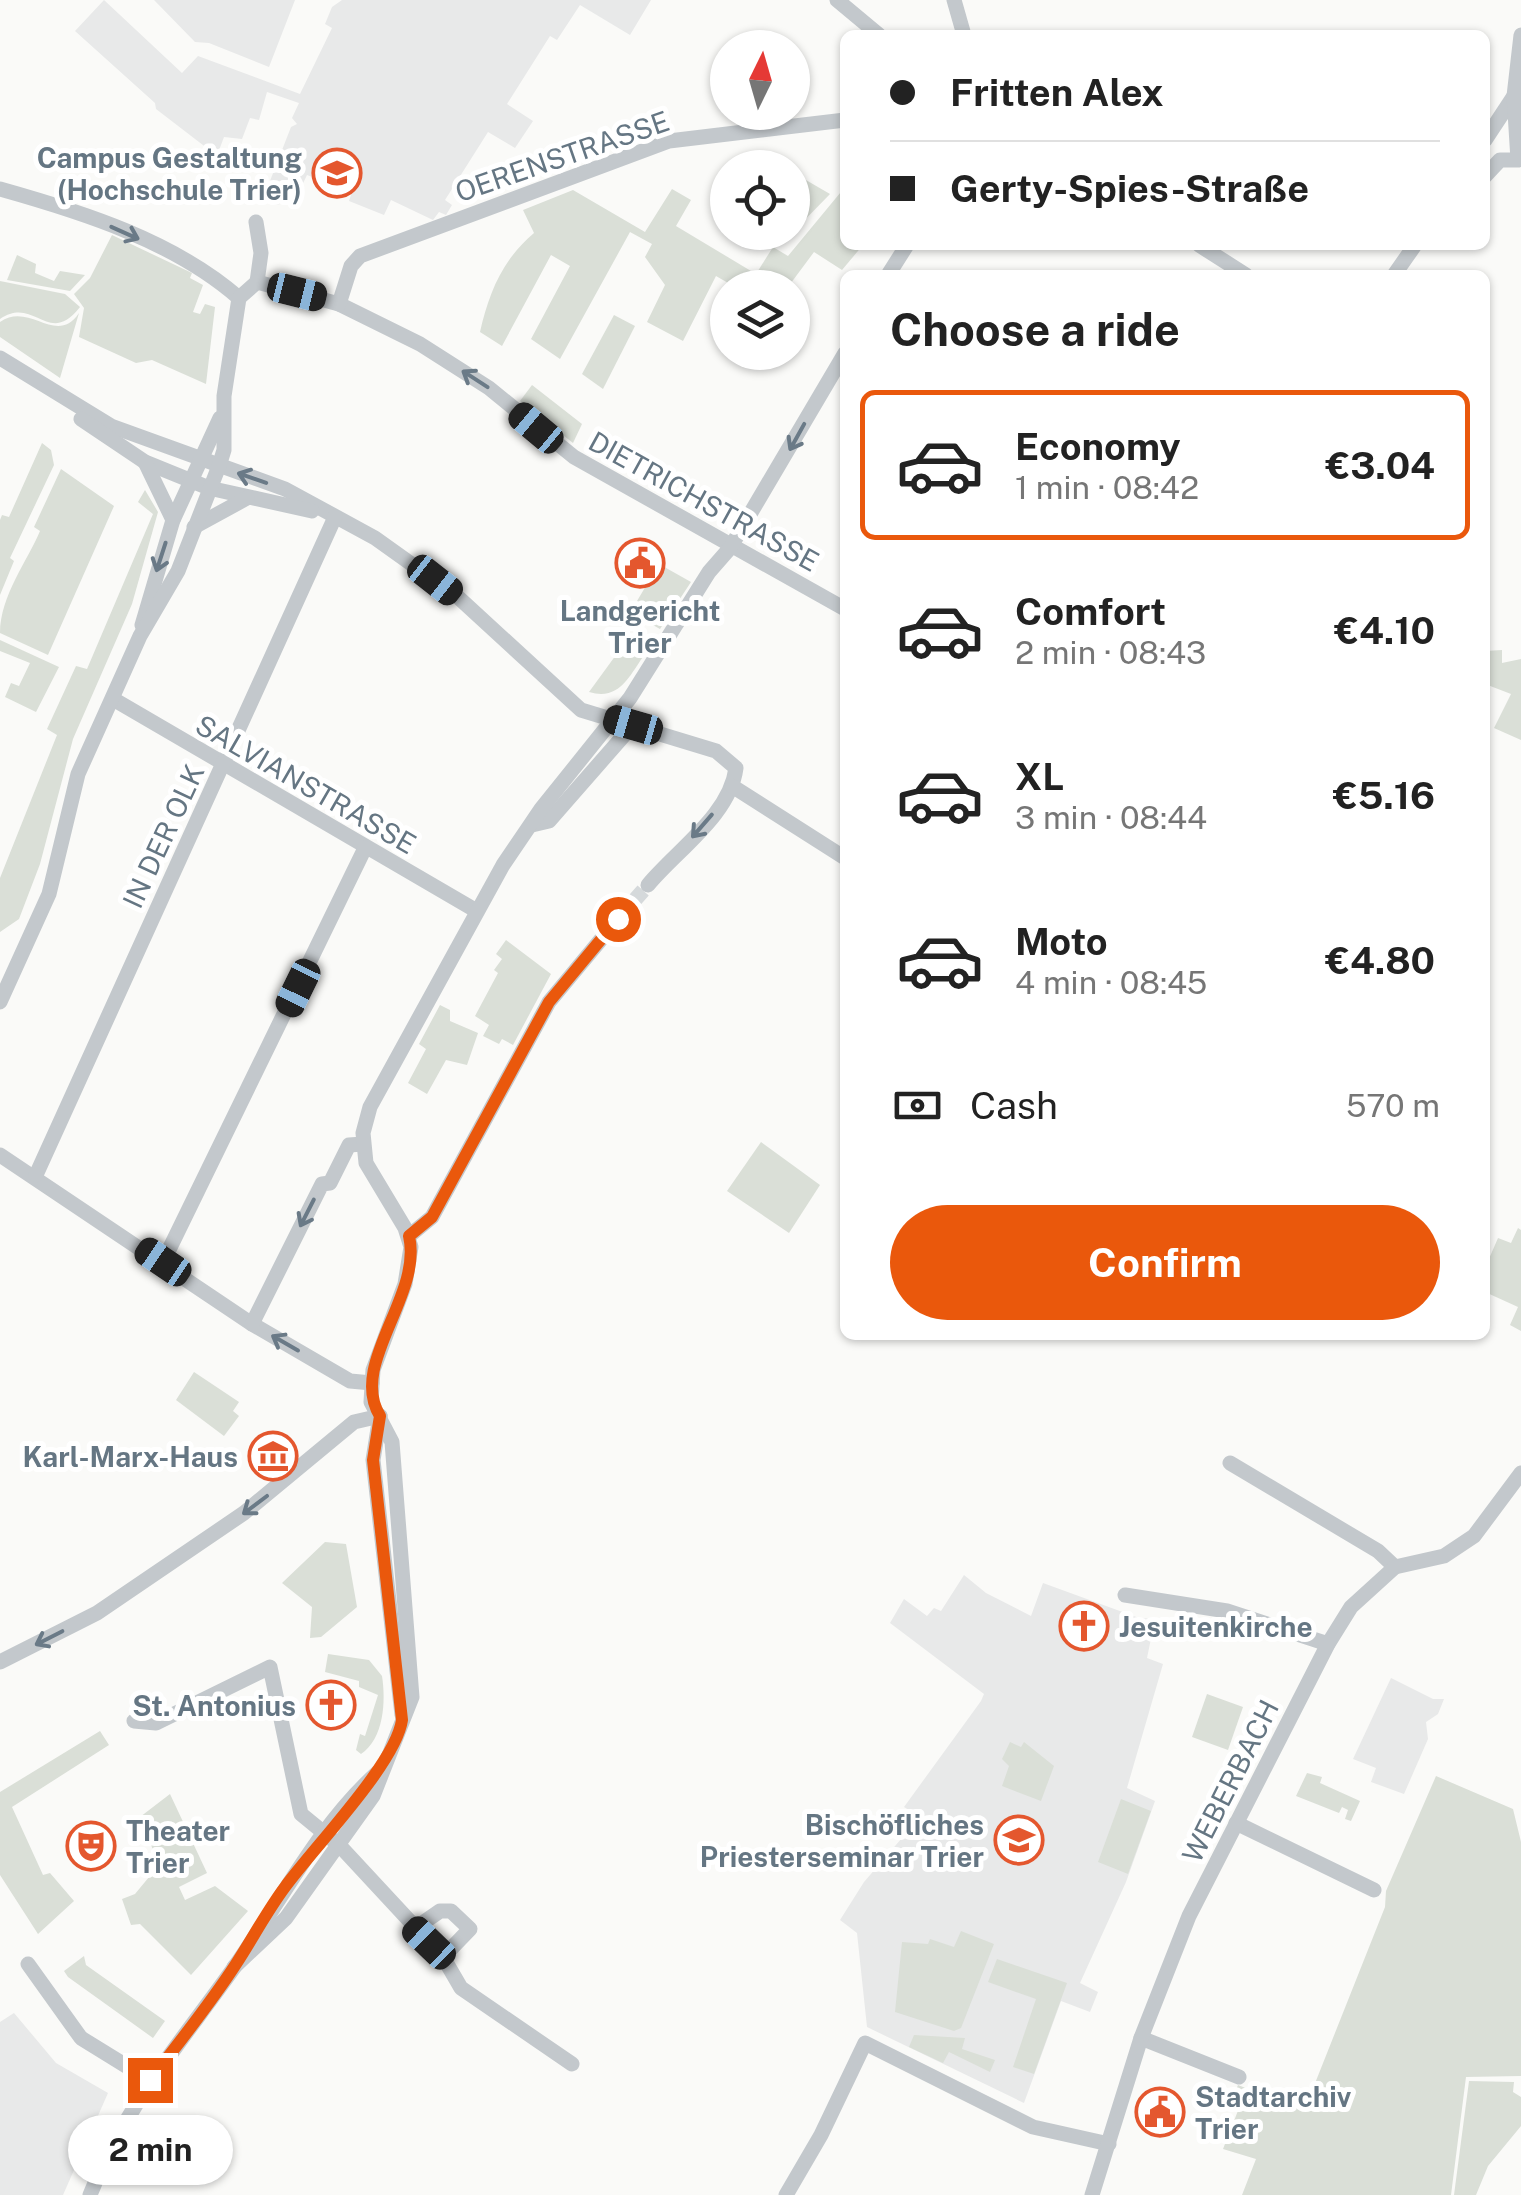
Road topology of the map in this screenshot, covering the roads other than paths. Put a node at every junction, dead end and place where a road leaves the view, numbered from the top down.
1 (836, 0) edge
2 (954, 0) edge
3 (873, 30) edge
4 (963, 30) edge
5 (1521, 36) edge
6 (1514, 96) junction
7 (840, 121) edge
8 (1490, 132) edge
9 (1490, 171) edge
10 (0, 189) edge
11 (256, 222) dead end
12 (1206, 250) edge
13 (1238, 270) edge
14 (257, 282) junction
15 (239, 298) junction
16 (339, 304) junction
17 (0, 358) edge
18 (840, 361) edge
19 (42, 386) junction
20 (222, 415) junction
21 (199, 460) junction
22 (145, 462) junction
23 (219, 466) junction
24 (190, 480) junction
25 (210, 488) junction
26 (248, 498) junction
27 (336, 517) junction
28 (173, 520) junction
29 (194, 527) junction
30 (730, 548) junction
31 (840, 606) edge
32 (140, 636) junction
33 (113, 699) junction
34 (612, 719) junction
35 (633, 725) junction
36 (223, 764) junction
37 (732, 786) junction
38 (532, 825) junction
39 (365, 848) junction
40 (840, 855) edge
41 (648, 885) tunnel mouth
42 (475, 910) junction
43 (618, 919) tunnel mouth
44 (0, 1002) edge
45 (362, 1144) junction
46 (0, 1155) edge
47 (36, 1175) junction
48 (409, 1236) junction
49 (163, 1262) junction
50 (252, 1324) junction
51 (372, 1383) junction
52 (380, 1416) junction
53 (1507, 1462) dead end
54 (1230, 1463) dead end
55 (1520, 1474) edge
56 (1396, 1567) junction
57 (1125, 1595) dead end
58 (1328, 1644) junction
59 (0, 1662) edge
60 (134, 1721) dead end
61 (381, 1769) junction
62 (1236, 1823) junction
63 (326, 1834) junction
64 (340, 1846) junction
65 (1374, 1890) dead end
66 (414, 1929) junction
67 (443, 1957) junction
68 (28, 1964) dead end
69 (234, 1968) junction
70 (1141, 2038) junction
71 (572, 2064) dead end
72 (1240, 2077) dead end
73 (150, 2080) junction
74 (1109, 2144) junction
75 (90, 2195) edge
76 (786, 2195) edge
77 (1092, 2195) edge

1 - 3 street
2 - 4 street
5 - 6 street
6 - 8 street
6 - 9 street
7 - 16 street, OERENSTRASSE
10 -> 15 street
11 - 14 street
12 - 13 street
14 - 15 street
14 - 16 street, DIETRICHSTRASSE
15 - 20 street
30 -> 16 street, DIETRICHSTRASSE
17 - 19 street
18 -> 30 street
19 - 21 street
19 - 22 street
20 - 21 street
20 - 23 street
21 - 23 street
21 - 24 street
22 - 24 street
22 - 28 street
23 - 25 street
27 -> 23 street
24 - 25 street
24 - 28 street
25 - 26 street
25 - 29 street
26 - 27 street
26 - 29 street
27 - 34 street
27 - 36 street, IN DER OLK
28 -> 32 street
29 - 32 street
30 - 31 street, DIETRICHSTRASSE
30 - 34 street
32 - 33 street
33 - 36 street, SALVIANSTRASSE
33 - 44 street
34 - 35 street
34 - 38 street
35 - 37 street
35 - 38 street
36 - 39 street, SALVIANSTRASSE
36 - 47 street, IN DER OLK
37 - 40 street
37 -> 41 street
38 - 42 street
39 - 42 street, SALVIANSTRASSE
39 - 49 street
42 - 45 street
43 - 48 street
45 - 48 street
45 -> 50 street
46 - 47 street
47 - 49 street
48 - 51 street
49 - 50 street
51 -> 50 street
51 - 52 street
52 -> 59 street
52 - 61 street
53 - 55 street
54 - 56 street
55 - 56 street
56 - 58 street, WEBERBACH
57 - 58 street
58 - 62 street, WEBERBACH
60 - 63 street
61 - 63 street
61 - 64 street
62 - 65 street
62 - 70 street, WEBERBACH
63 - 64 street
63 - 69 street
64 - 66 street
64 - 69 street
66 - 67 street
66 - 67 street
67 - 71 street
68 - 73 street
69 - 73 street
70 - 72 street
70 - 74 street, WEBERBACH
73 - 75 street
74 - 76 street
74 - 77 street, WEBERBACH

